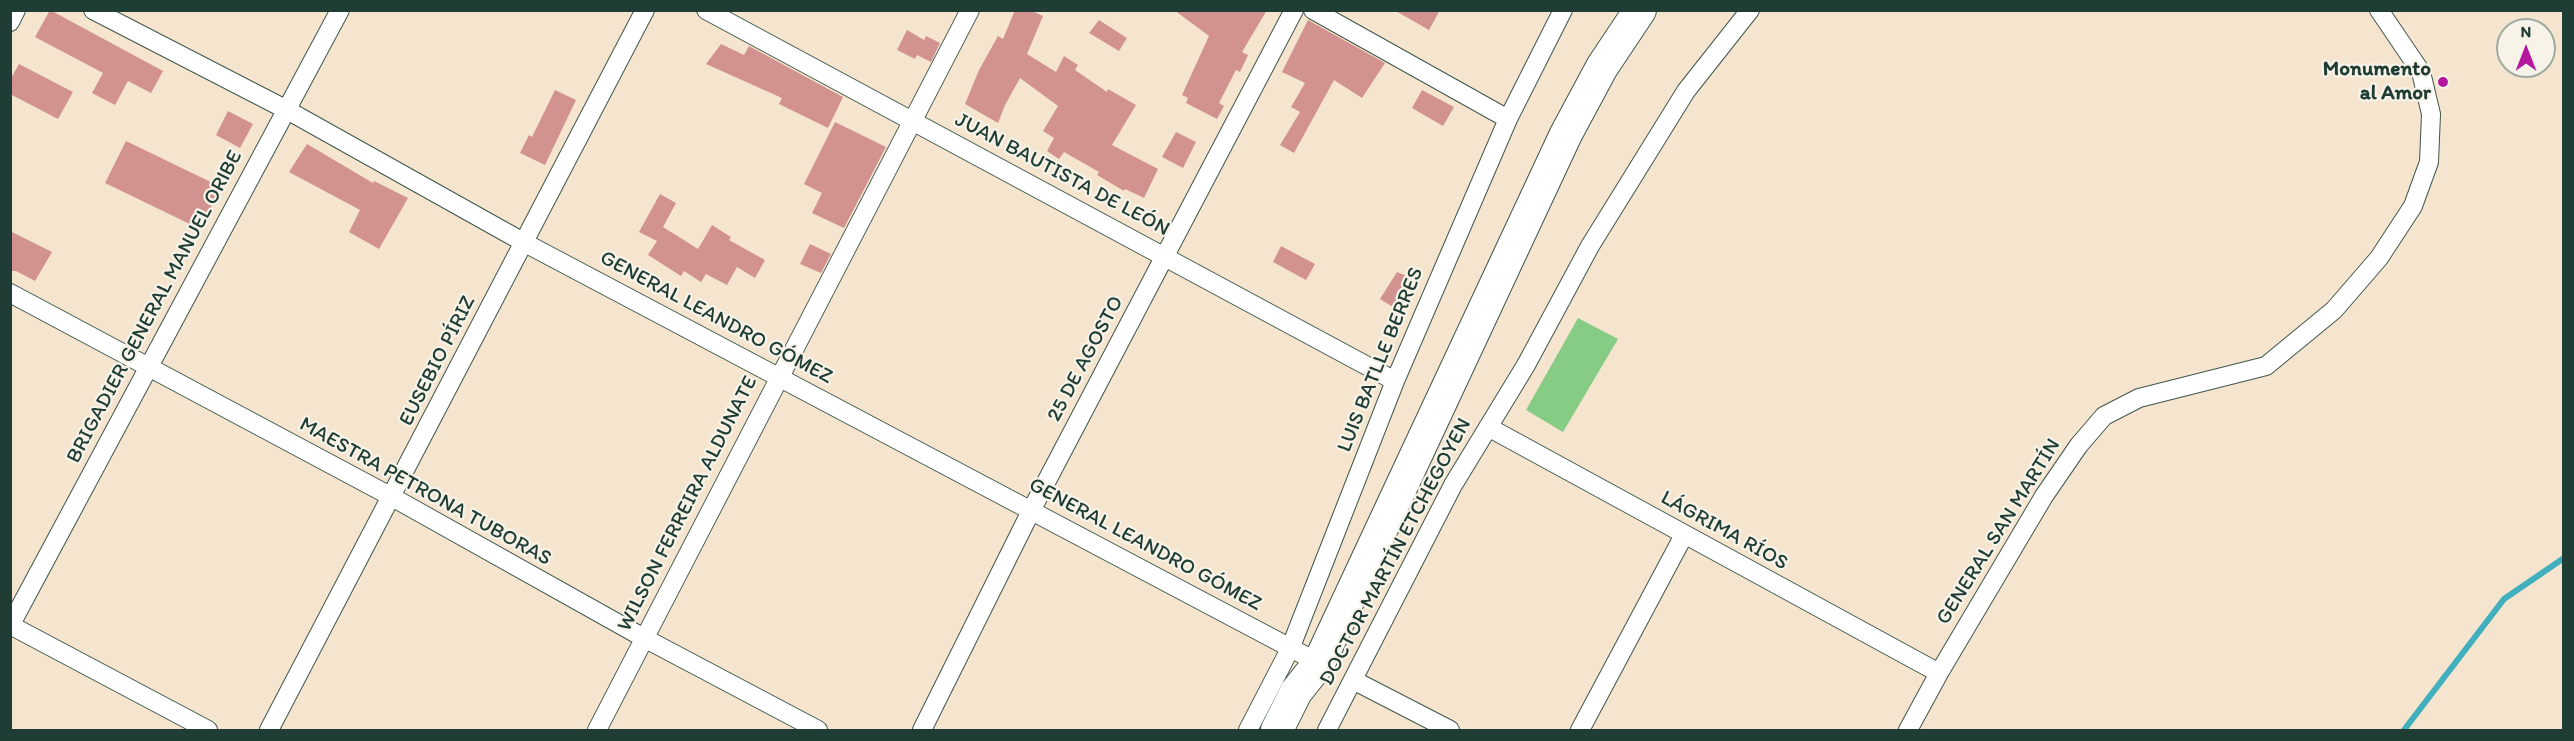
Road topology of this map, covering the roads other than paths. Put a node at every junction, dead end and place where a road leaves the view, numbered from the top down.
1 (16, 10) edge
2 (93, 10) edge
3 (340, 10) edge
4 (645, 10) edge
5 (706, 10) edge
6 (970, 10) edge
7 (1294, 10) edge
8 (1313, 10) edge
9 (1563, 10) edge
10 (1640, 10) edge
11 (1750, 10) edge
12 (2379, 10) edge
13 (10, 21) edge
14 (287, 110) junction
15 (1508, 119) junction
16 (914, 121) junction
17 (525, 243) junction
18 (1165, 257) junction
19 (10, 293) edge
20 (147, 368) junction
21 (779, 376) junction
22 (1395, 381) junction
23 (1488, 427) junction
24 (392, 497) junction
25 (1032, 509) junction
26 (1684, 535) junction
27 (11, 625) edge
28 (644, 638) junction
29 (1290, 649) junction
30 (1319, 663) junction
31 (1939, 673) junction
32 (1353, 680) junction
33 (208, 730) edge
34 (269, 730) edge
35 (597, 730) edge
36 (818, 730) edge
37 (922, 730) edge
38 (1248, 730) edge
39 (1277, 730) edge
40 (1298, 730) edge
41 (1327, 730) edge
42 (1450, 730) edge
43 (1580, 730) edge
44 (1908, 730) edge

1 - 13 street
2 - 14 street, GENERAL LEANDRO GÓMEZ
3 - 14 street, BRIGADIER GENERAL MANUEL ORIBE
4 - 17 street, EUSEBIO PÍRIZ
5 - 16 street, JUAN BAUTISTA DE LEÓN
6 - 16 street, WILSON FERREIRA ALDUNATE
7 - 18 street, 25 DE AGOSTO
8 - 15 street
9 - 15 street, LUIS BATLLE BERRES
10 - 30 highway
11 - 23 street, DOCTOR MARTÍN ETCHEGOYEN
12 - 31 street, GENERAL SAN MARTÍN
14 - 17 street, GENERAL LEANDRO GÓMEZ
14 - 20 street, BRIGADIER GENERAL MANUEL ORIBE
15 - 22 street, LUIS BATLLE BERRES
16 - 18 street, JUAN BAUTISTA DE LEÓN
16 - 21 street, WILSON FERREIRA ALDUNATE
17 - 21 street, GENERAL LEANDRO GÓMEZ
17 - 24 street, EUSEBIO PÍRIZ
18 - 22 street, JUAN BAUTISTA DE LEÓN
18 - 25 street, 25 DE AGOSTO
19 - 20 street, MAESTRA PETRONA TUBORAS
20 - 24 street, MAESTRA PETRONA TUBORAS
20 - 27 street, BRIGADIER GENERAL MANUEL ORIBE
21 - 25 street, GENERAL LEANDRO GÓMEZ
21 - 28 street, WILSON FERREIRA ALDUNATE
22 - 29 street, LUIS BATLLE BERRES
23 - 26 street, LÁGRIMA RÍOS
23 - 32 street, DOCTOR MARTÍN ETCHEGOYEN
24 - 28 street, MAESTRA PETRONA TUBORAS
24 - 34 street, EUSEBIO PÍRIZ
25 - 29 street, GENERAL LEANDRO GÓMEZ
25 - 37 street, 25 DE AGOSTO
26 - 31 street, LÁGRIMA RÍOS
26 - 43 street
27 - 33 street
28 - 35 street, WILSON FERREIRA ALDUNATE
28 - 36 street, MAESTRA PETRONA TUBORAS
29 - 30 street, GENERAL LEANDRO GÓMEZ
29 - 38 street, LUIS BATLLE BERRES
30 - 39 highway
30 - 40 highway
31 - 44 street, GENERAL SAN MARTÍN
32 - 41 street, DOCTOR MARTÍN ETCHEGOYEN
32 - 42 street

